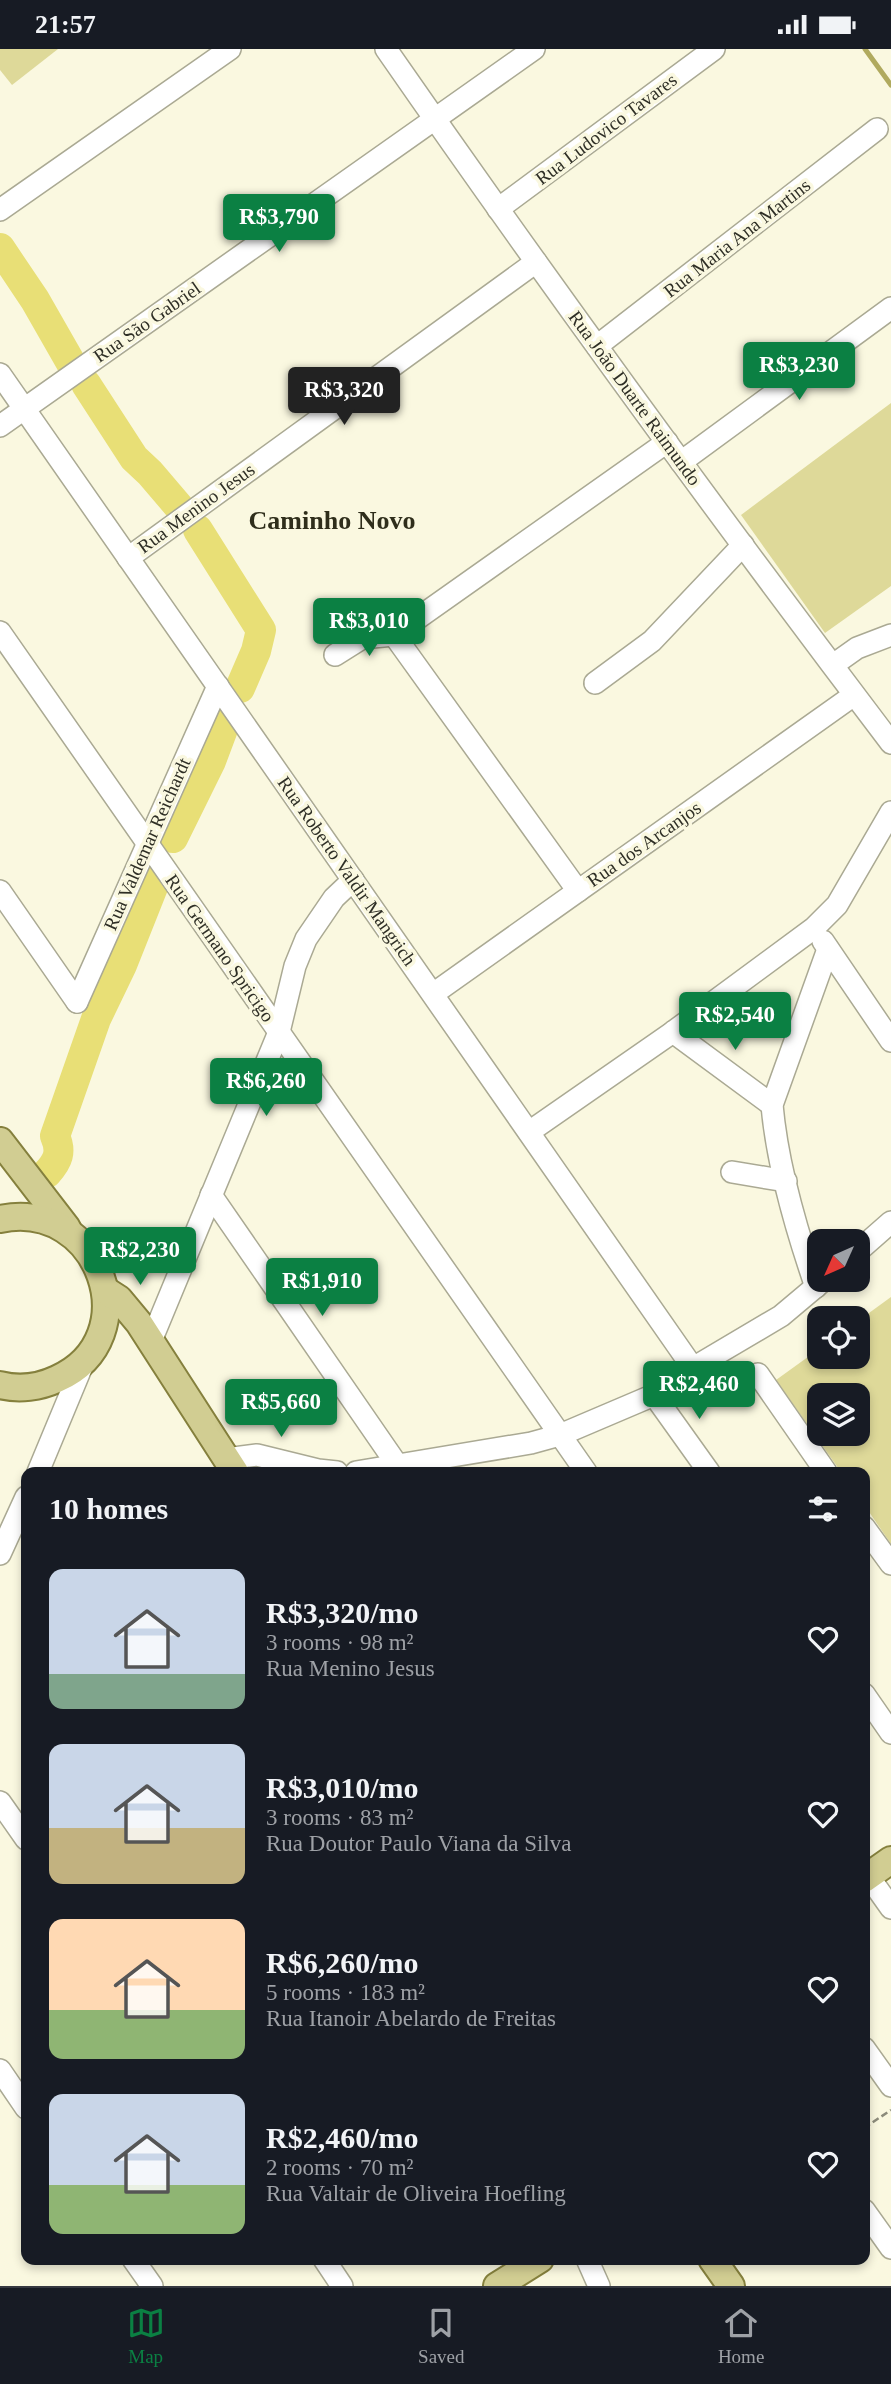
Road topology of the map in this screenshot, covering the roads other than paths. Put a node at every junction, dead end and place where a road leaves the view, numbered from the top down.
1 (230, 49) edge
2 (386, 49) edge
3 (534, 49) edge
4 (714, 49) edge
5 (434, 118) junction
6 (877, 129) dead end
7 (498, 209) junction
8 (0, 210) edge
9 (536, 262) junction
10 (891, 308) edge
11 (597, 346) junction
12 (0, 374) edge
13 (24, 409) junction
14 (0, 426) edge
15 (667, 442) junction
16 (681, 462) junction
17 (743, 545) junction
18 (128, 558) junction
19 (0, 632) edge
20 (394, 635) junction
21 (891, 635) edge
22 (335, 655) dead end
23 (833, 665) junction
24 (595, 683) dead end
25 (218, 686) junction
26 (855, 695) junction
27 (891, 743) edge
28 (891, 812) edge
29 (147, 844) junction
30 (353, 880) junction
31 (0, 891) edge
32 (578, 891) junction
33 (814, 928) junction
34 (828, 949) junction
35 (433, 994) junction
36 (279, 1032) junction
37 (673, 1033) junction
38 (891, 1041) edge
39 (772, 1105) junction
40 (529, 1132) junction
41 (0, 1141) edge
42 (21, 1168) junction
43 (732, 1172) dead end
44 (786, 1181) junction
45 (211, 1195) junction
46 (8, 1217) edge
47 (891, 1223) edge
48 (70, 1232) junction
49 (870, 1241) edge
50 (807, 1256) edge
51 (105, 1290) junction
52 (810, 1292) edge
53 (103, 1324) junction
54 (145, 1332) junction
55 (85, 1359) junction
56 (693, 1368) junction
57 (758, 1374) dead end
58 (49, 1383) junction
59 (0, 1385) edge
60 (654, 1395) junction
61 (55, 1433) junction
62 (560, 1435) junction
63 (231, 1465) edge
64 (398, 1466) junction
65 (40, 1467) edge
66 (306, 1467) edge
67 (391, 1467) edge
68 (582, 1467) edge
69 (705, 1467) edge
70 (823, 1467) edge
71 (21, 1508) edge
72 (870, 1535) edge
73 (0, 1554) edge
74 (891, 1565) edge
75 (870, 1703) edge
76 (891, 1733) edge
77 (0, 1802) edge
78 (21, 1832) edge
79 (891, 1860) edge
80 (870, 1873) edge
81 (870, 1880) edge
82 (891, 1908) edge
83 (870, 2056) edge
84 (0, 2070) edge
85 (891, 2086) edge
86 (21, 2101) edge
87 (870, 2218) edge
88 (891, 2248) edge
89 (137, 2265) edge
90 (328, 2265) edge
91 (530, 2265) edge
92 (590, 2265) edge
93 (716, 2265) edge
94 (152, 2286) edge
95 (342, 2286) edge
96 (497, 2286) edge
97 (599, 2286) edge
98 (731, 2286) edge

1 - 8 street
2 - 5 street, Rua João Duarte Raimundo
3 - 5 street, Rua São Gabriel
4 - 7 street, Rua Ludovico Tavares
5 - 7 street, Rua João Duarte Raimundo
5 - 13 street, Rua São Gabriel
6 - 11 street, Rua Maria Ana Martins
7 - 9 street, Rua João Duarte Raimundo
9 - 11 street, Rua João Duarte Raimundo
9 - 18 street, Rua Menino Jesus
10 - 16 street
11 - 15 street, Rua João Duarte Raimundo
12 - 13 street, Rua Roberto Valdir Mangrich
13 - 14 street, Rua São Gabriel
13 - 18 street, Rua Roberto Valdir Mangrich
15 - 16 street, Rua João Duarte Raimundo
15 - 20 street
16 - 17 street, Rua João Duarte Raimundo
17 - 23 street, Rua João Duarte Raimundo
17 - 24 street
18 - 25 street, Rua Roberto Valdir Mangrich
19 - 29 street, Rua Germano Spricigo
20 - 22 street
20 - 32 street
21 - 23 street
23 - 26 street, Rua João Duarte Raimundo
25 - 29 street, Rua Valdemar Reichardt
25 - 30 street, Rua Roberto Valdir Mangrich
26 - 27 street, Rua João Duarte Raimundo
26 - 32 street, Rua dos Arcanjos
28 - 33 street
29 - 31 street, Rua Valdemar Reichardt
29 - 36 street, Rua Germano Spricigo
30 - 35 street, Rua Roberto Valdir Mangrich
30 - 36 street
32 - 35 street, Rua dos Arcanjos
33 - 34 street
33 - 37 street
34 - 38 street
34 - 39 street
35 - 40 street, Rua Roberto Valdir Mangrich
36 - 45 street
36 - 62 street, Rua Germano Spricigo
37 - 39 street
37 - 40 street
39 - 44 street
40 - 56 street, Rua Roberto Valdir Mangrich
41 - 42 main road
42 - 46 main road
42 - 48 main road
43 - 44 street
44 - 50 street
45 - 54 street
45 - 64 street
46 - 48 main road
47 - 49 street
48 - 51 main road
51 - 53 main road
51 - 54 main road
52 - 56 street
53 - 54 main road
53 - 55 main road
54 - 63 main road
55 - 58 main road
55 - 61 street
56 - 60 street
57 - 70 street
58 - 59 main road
58 - 61 street
60 - 62 street
60 - 69 street
61 - 65 street
62 - 64 street
62 - 68 street, Rua Germano Spricigo
63 - 66 street
64 - 67 street
71 - 73 street
72 - 74 street
75 - 76 street
77 - 78 street
79 - 80 main road
81 - 82 street
83 - 85 street
84 - 86 street
87 - 88 street
89 - 94 street
90 - 95 street
91 - 96 main road
92 - 97 street
93 - 98 main road

